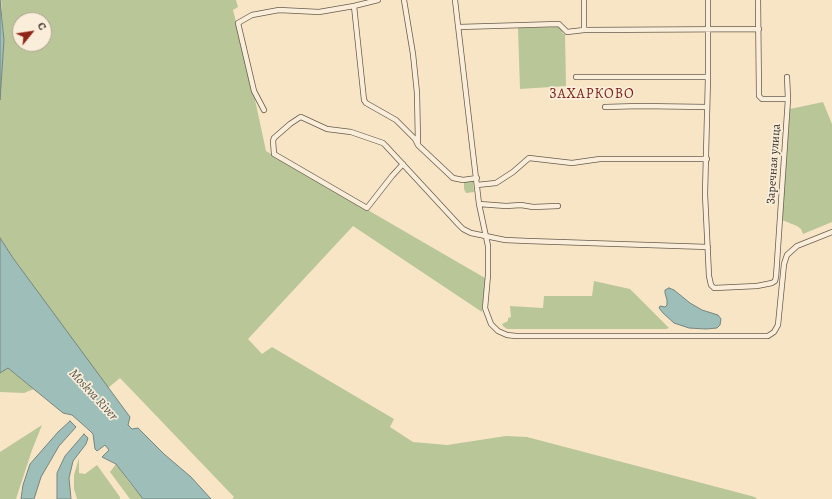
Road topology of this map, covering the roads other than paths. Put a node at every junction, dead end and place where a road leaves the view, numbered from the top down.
1 (378, 0) edge
2 (404, 0) edge
3 (456, 0) edge
4 (584, 0) edge
5 (708, 0) edge
6 (758, 0) edge
7 (354, 6) junction
8 (459, 28) junction
9 (708, 29) junction
10 (759, 29) junction
11 (584, 30) junction
12 (576, 77) dead end
13 (708, 77) junction
14 (787, 77) dead end
15 (788, 99) junction
16 (605, 107) dead end
17 (707, 107) junction
18 (264, 110) dead end
19 (418, 145) junction
20 (706, 158) junction
21 (403, 164) junction
22 (477, 178) junction
23 (477, 185) junction
24 (479, 204) junction
25 (558, 206) dead end
26 (832, 232) edge
27 (485, 235) junction
28 (708, 246) junction

1 - 7 street
2 - 19 street
3 - 8 street
4 - 11 street
5 - 9 street
6 - 10 street
7 - 18 street
7 - 19 street
8 - 11 street
8 - 22 street
9 - 10 street
9 - 11 street
9 - 13 street
10 - 15 street
12 - 13 street
13 - 17 street
14 - 15 street
15 - 28 street, Заречная улица
16 - 17 street
17 - 20 street
19 - 22 street
20 - 23 street
20 - 28 street
21 - 21 street
21 - 27 street
22 - 23 street
23 - 24 street
24 - 25 street
24 - 27 street
26 - 27 street
27 - 28 street

